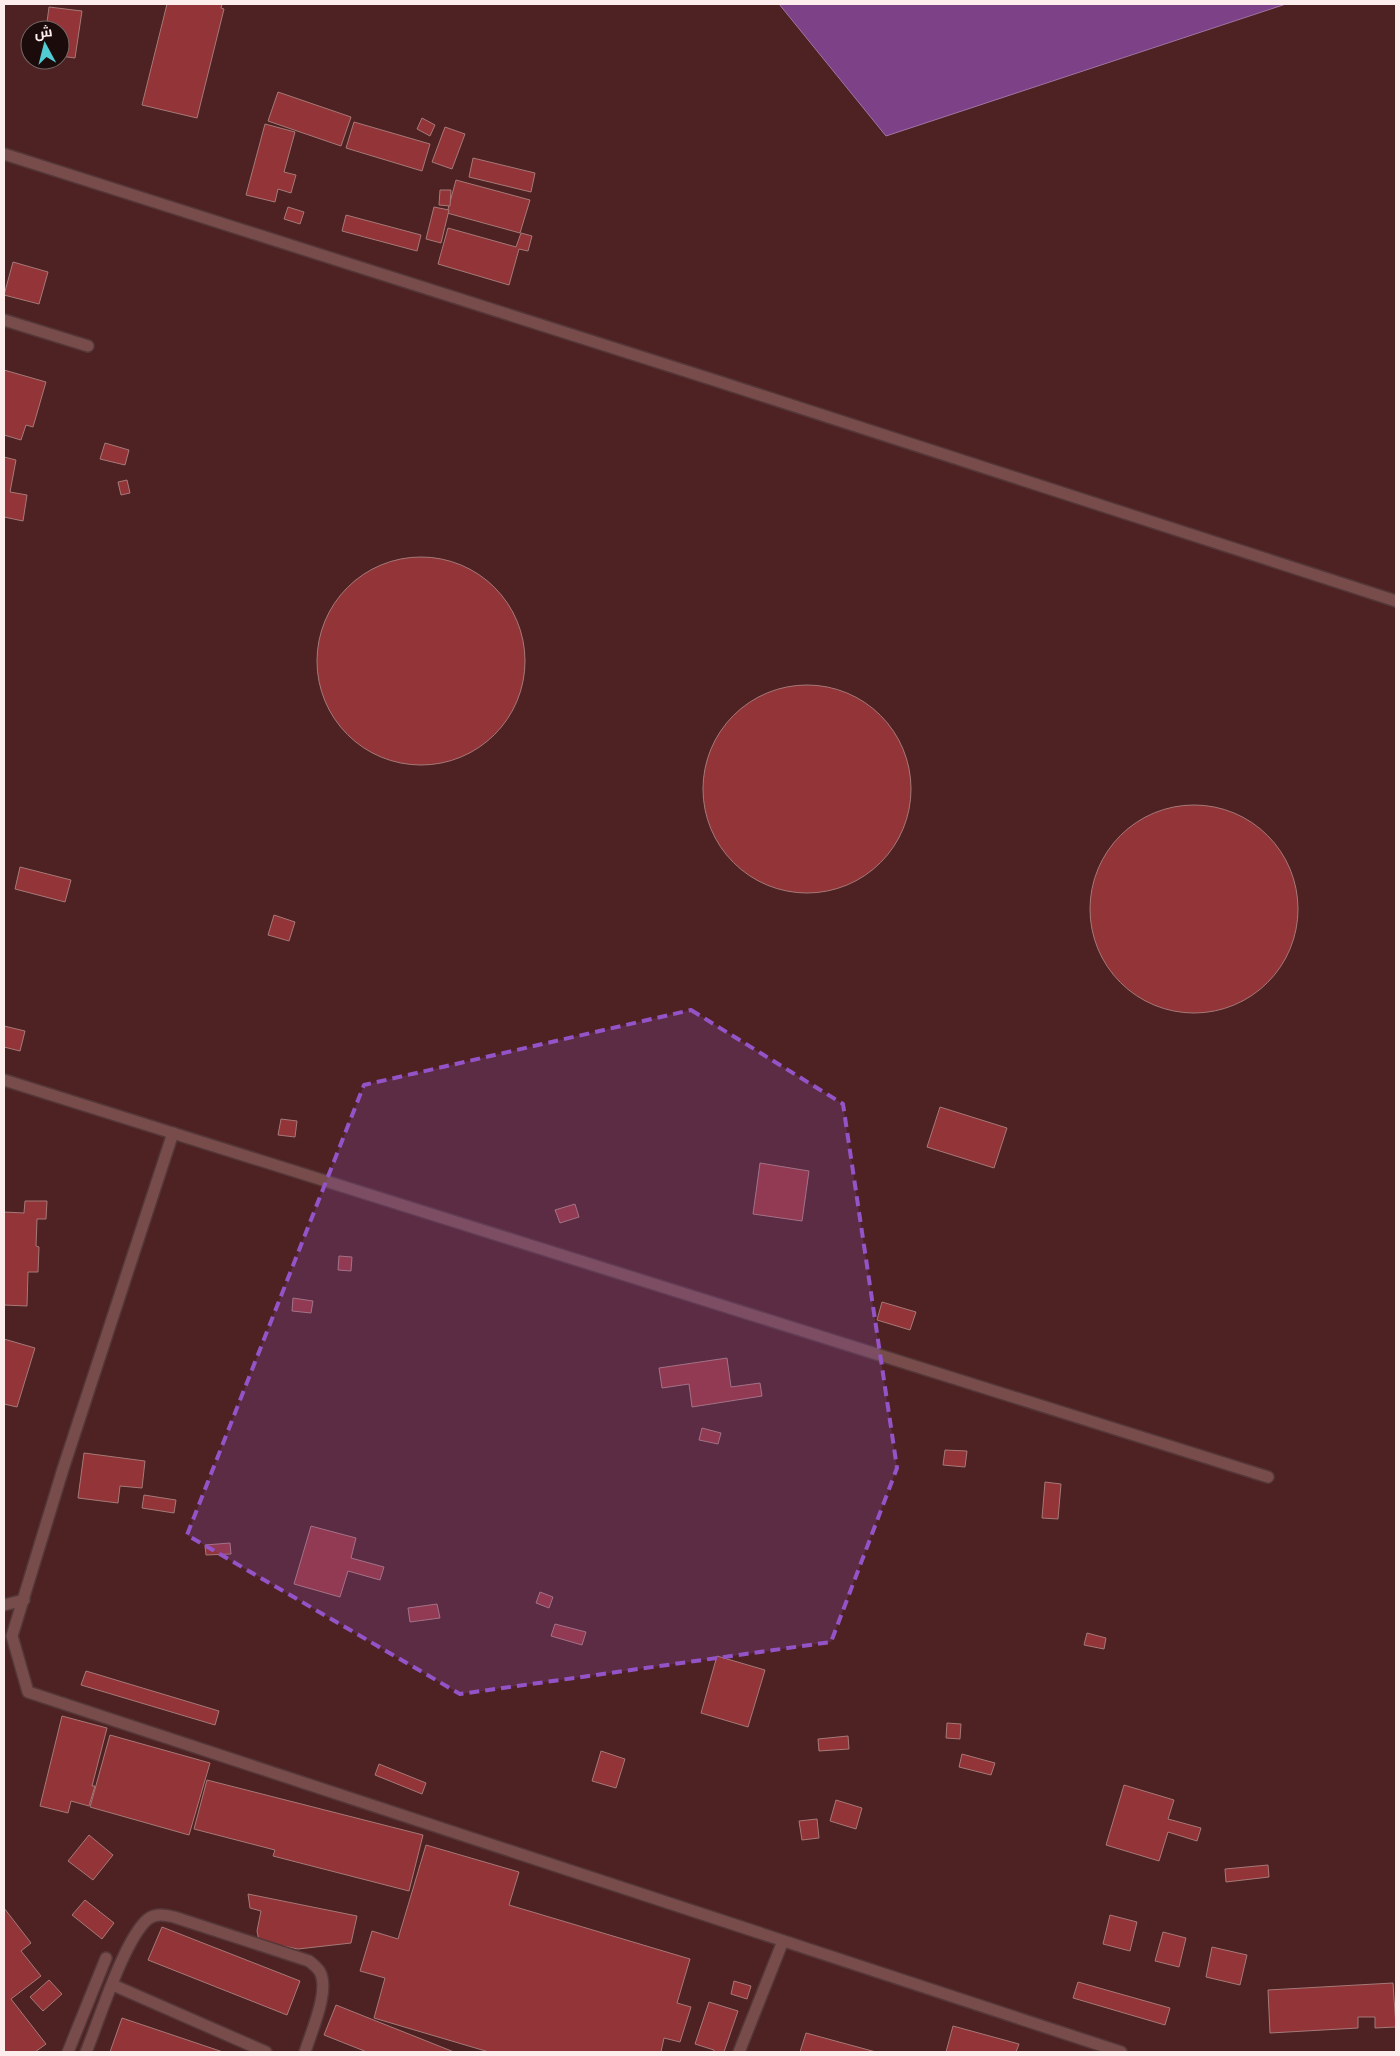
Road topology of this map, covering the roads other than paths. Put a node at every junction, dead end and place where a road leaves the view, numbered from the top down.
1 (4, 154) edge
2 (4, 320) edge
3 (88, 346) dead end
4 (1396, 601) edge
5 (4, 1080) edge
6 (173, 1133) junction
7 (1268, 1477) dead end
8 (24, 1600) junction
9 (4, 1605) edge
10 (783, 1941) junction
11 (106, 1958) dead end
12 (113, 1985) junction
13 (68, 2052) edge
14 (86, 2052) edge
15 (266, 2052) edge
16 (305, 2052) edge
17 (739, 2052) edge
18 (1121, 2052) edge

1 - 4 lane
2 - 3 lane
5 - 6 lane
6 - 7 lane
6 - 8 lane
8 - 9 lane
8 - 10 lane
10 - 17 lane
10 - 18 lane
11 - 13 lane
12 - 14 lane
12 - 15 lane
12 - 16 lane

